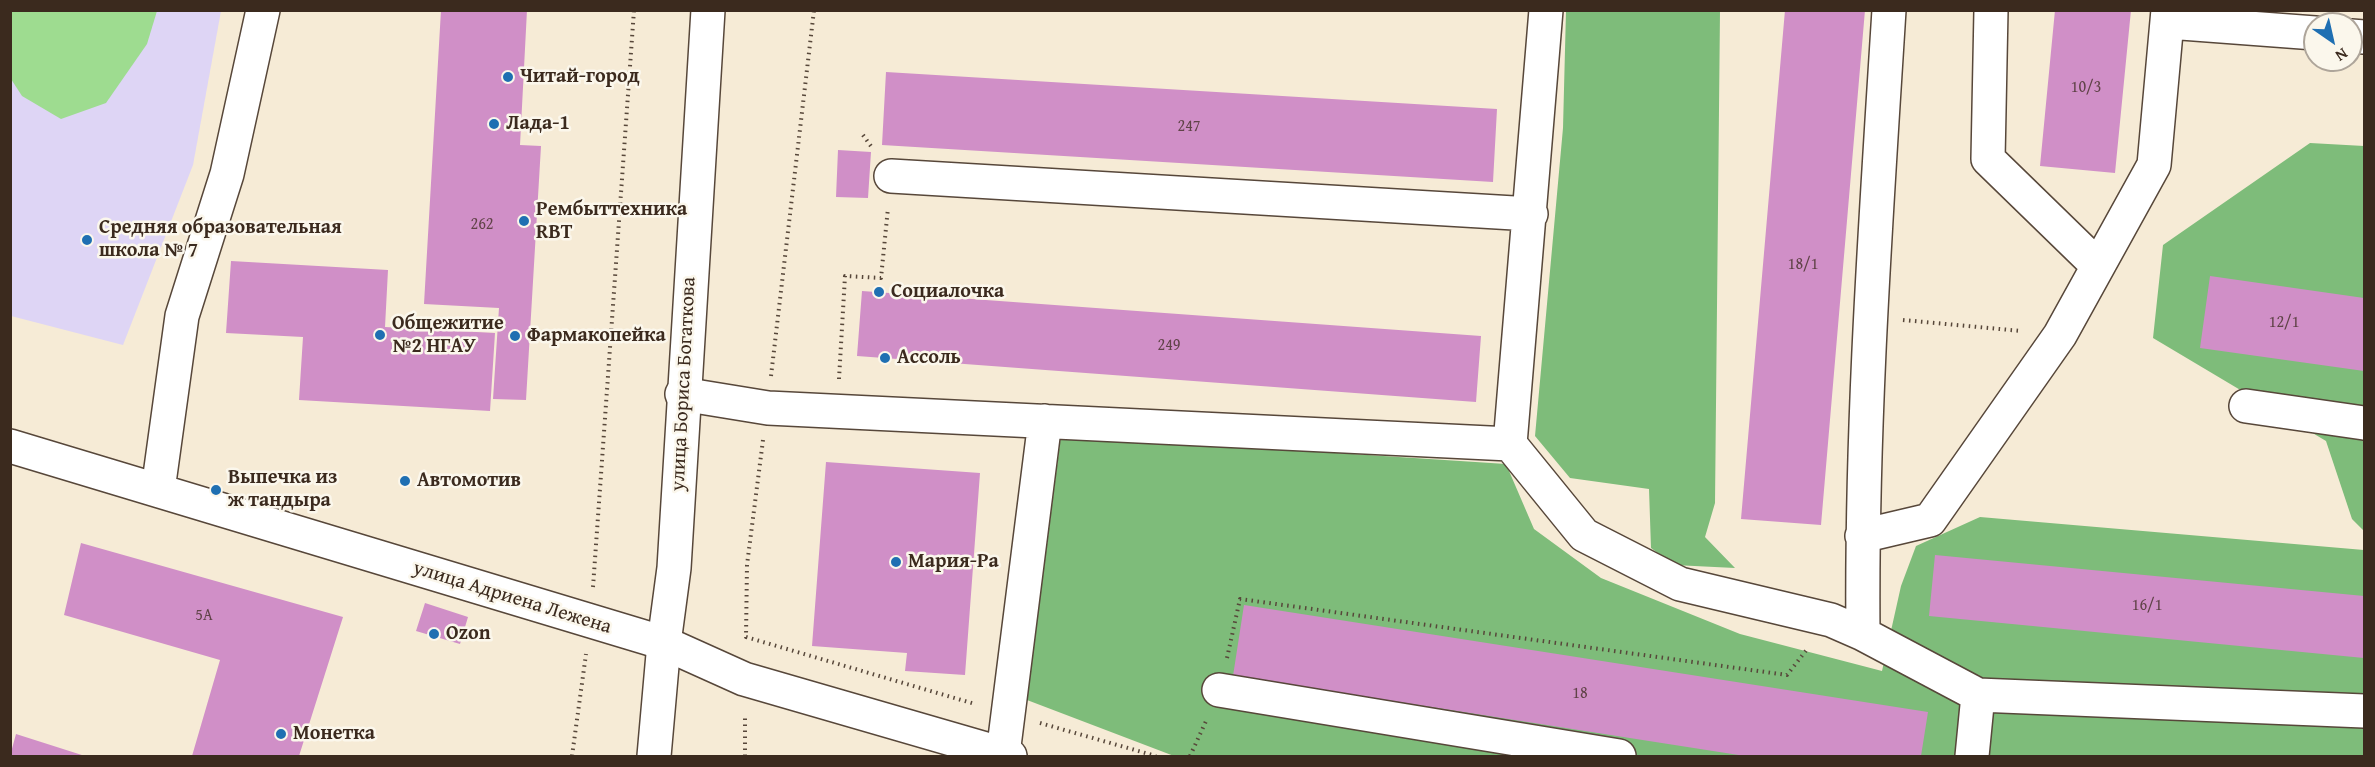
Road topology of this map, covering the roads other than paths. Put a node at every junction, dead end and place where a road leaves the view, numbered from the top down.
1 (263, 10) edge
2 (708, 10) edge
3 (1546, 10) edge
4 (1889, 10) edge
5 (1991, 10) edge
6 (2168, 16) edge
7 (2303, 32) edge
8 (891, 176) road end
9 (1531, 214) junction
10 (2098, 266) junction
11 (682, 393) junction
12 (2246, 406) dead end
13 (1044, 421) junction
14 (2364, 423) edge
15 (1510, 444) junction
16 (10, 446) edge
17 (158, 490) junction
18 (1862, 536) junction
19 (1863, 634) junction
20 (664, 643) junction
21 (1219, 690) road end
22 (1978, 695) junction
23 (2364, 711) edge
24 (990, 754) edge
25 (654, 756) edge
26 (1619, 756) edge
27 (1972, 756) edge

1 - 17 street
2 - 11 street, улица Бориса Богаткова
3 - 9 street
4 - 18 street
5 - 10 street
6 - 7 street
6 - 10 street
8 - 9 street
9 - 15 street
10 - 18 street
11 - 13 street
11 - 20 street, улица Бориса Богаткова
12 - 14 street
13 - 15 street
13 - 24 street
15 - 19 street
16 - 17 street, улица Адриена Лежена
17 - 20 street, улица Адриена Лежена
18 - 19 street
19 - 22 street
20 - 24 street, улица Адриена Лежена
20 - 25 street, улица Бориса Богаткова
21 - 26 street
22 - 23 street
22 - 27 street

